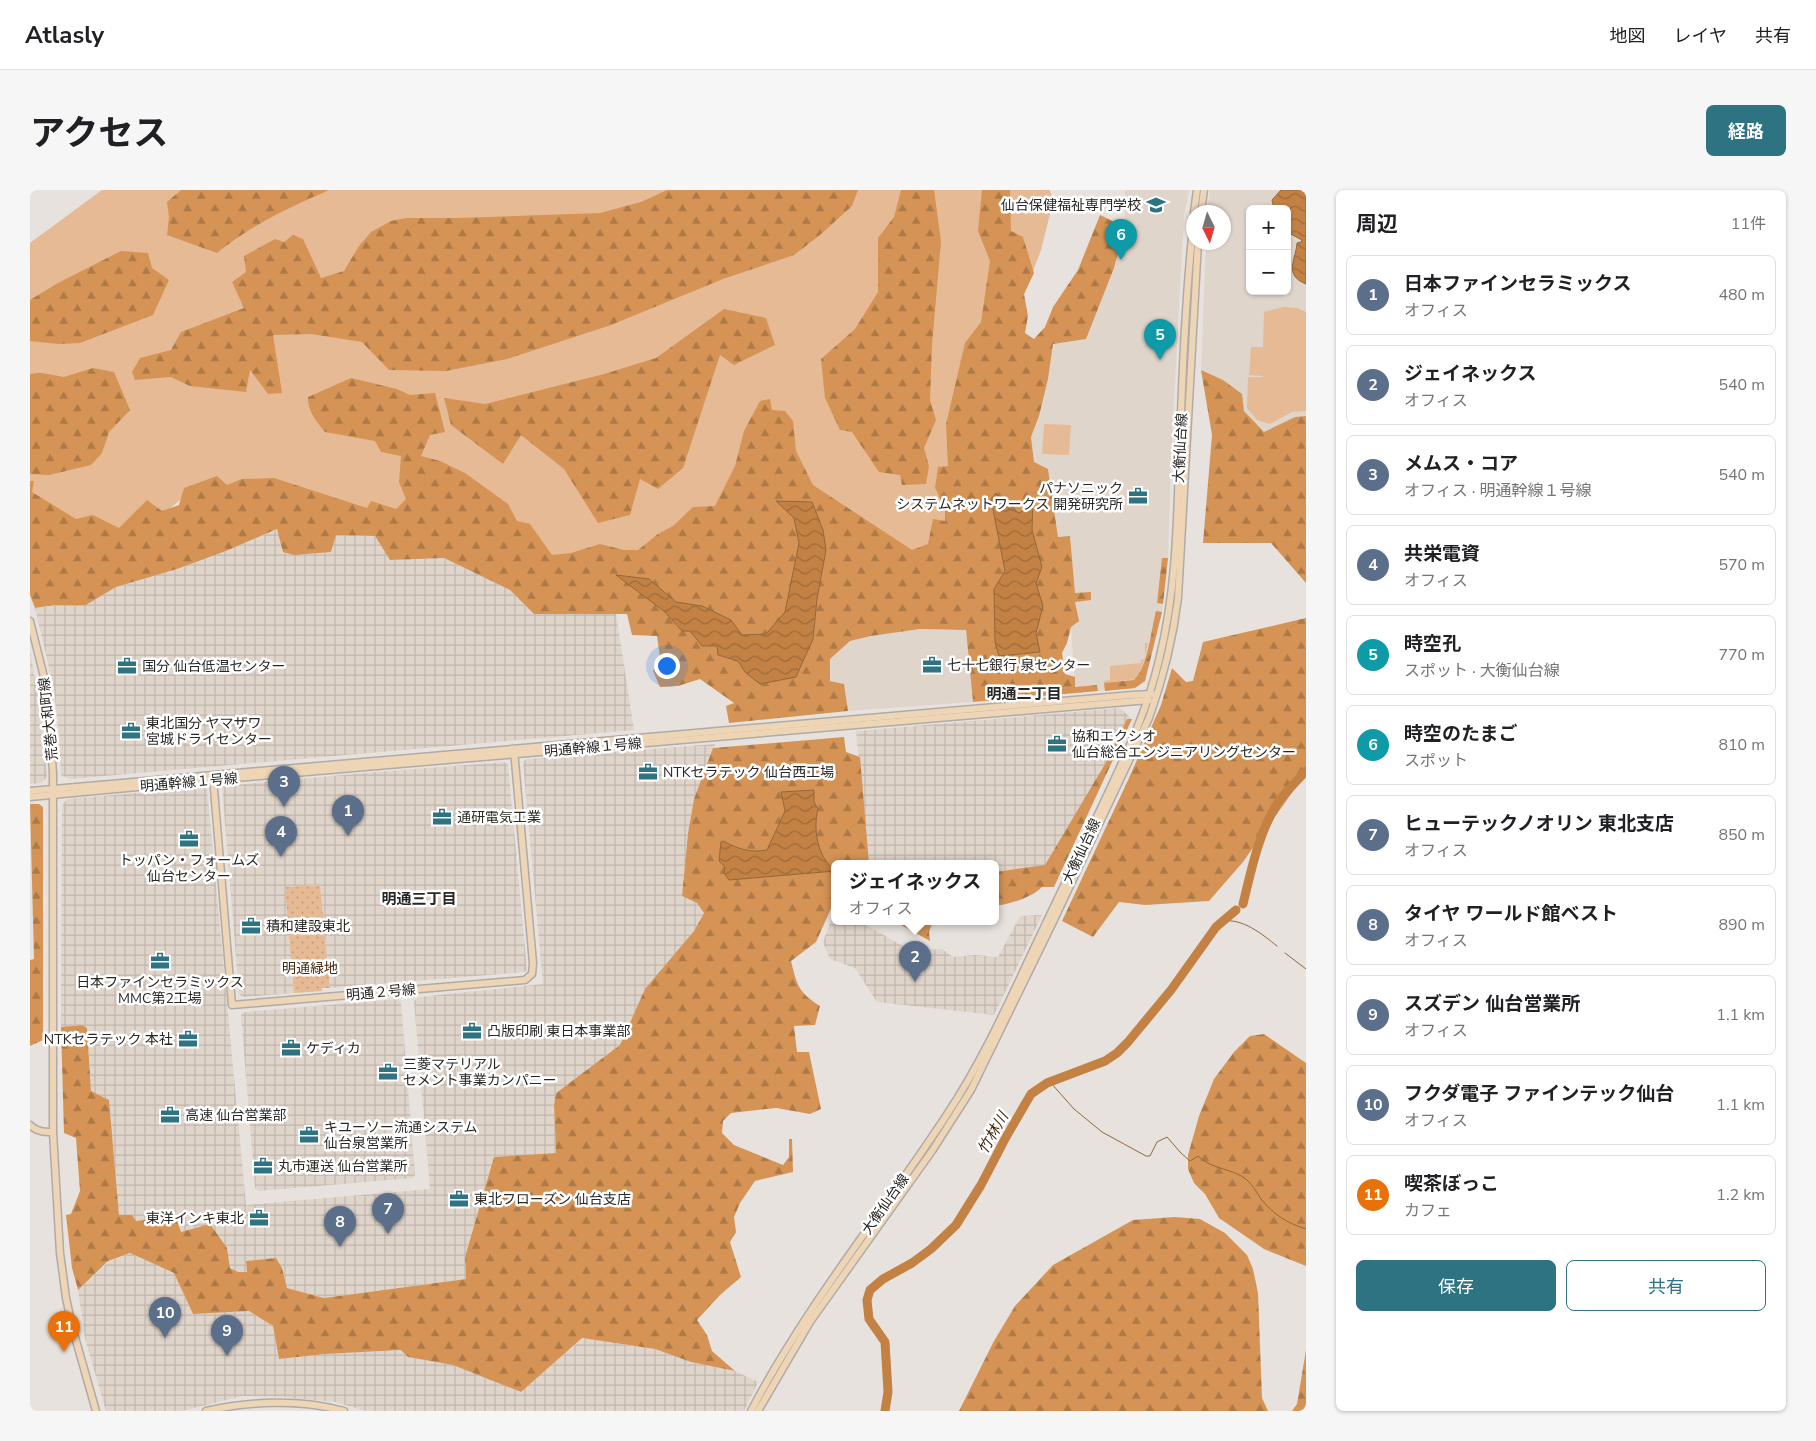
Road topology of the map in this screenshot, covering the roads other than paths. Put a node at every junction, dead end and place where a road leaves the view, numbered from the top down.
1 (1197, 190) edge
2 (1204, 190) edge
3 (1195, 205) edge
4 (1202, 205) edge
5 (1191, 250) edge
6 (1198, 250) edge
7 (30, 621) edge
8 (1148, 697) junction
9 (1156, 698) junction
10 (515, 751) junction
11 (213, 777) junction
12 (30, 791) edge
13 (53, 792) junction
14 (30, 797) edge
15 (30, 1125) edge
16 (54, 1132) junction
17 (96, 1411) edge
18 (206, 1411) edge
19 (344, 1411) edge
20 (751, 1411) edge
21 (758, 1411) edge

1 - 3 street
2 - 4 street
5 - 8 street, 大衡仙台線
6 - 9 street, 大衡仙台線
7 - 13 street, 荒巻大和町線
8 - 9 street, 明通幹線１号線
8 - 10 street, 明通幹線１号線
8 - 20 street, 大衡仙台線
9 - 21 street, 大衡仙台線
10 - 11 street, 明通幹線１号線
10 - 11 street, 明通２号線
11 - 13 street, 明通幹線１号線
12 - 13 street
13 - 14 street
13 - 16 street, 荒巻大和町線
15 - 16 street
16 - 17 street, 荒巻大和町線
18 - 19 street

